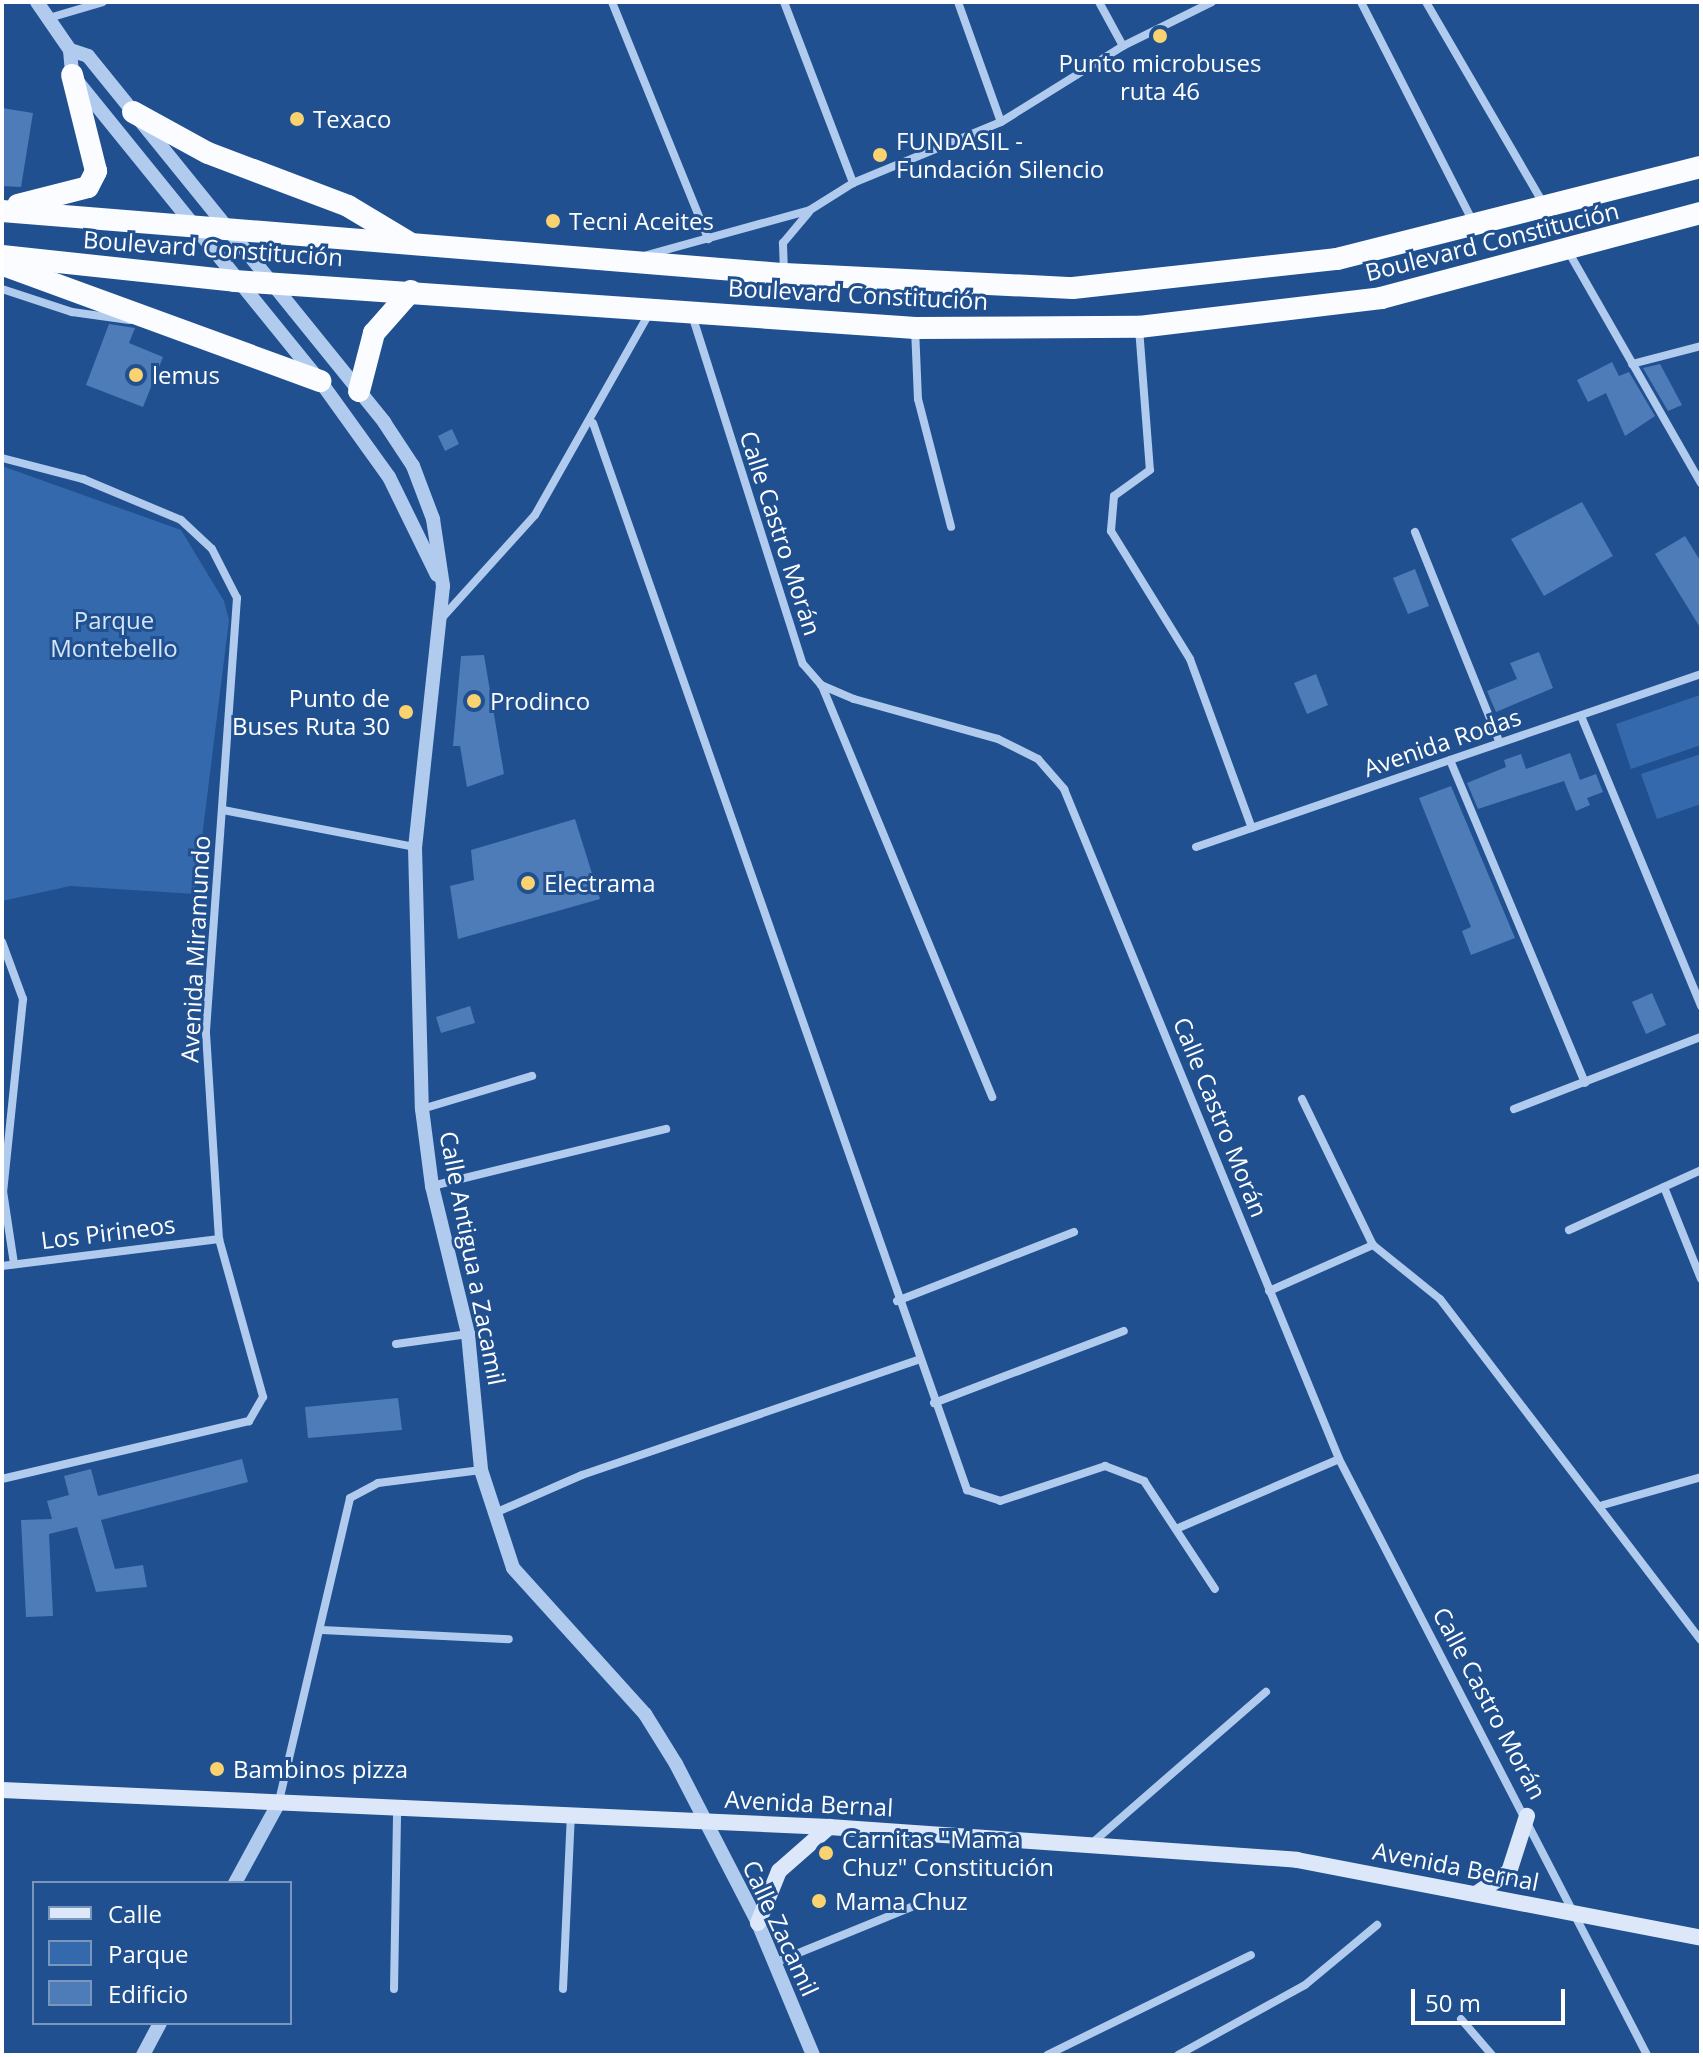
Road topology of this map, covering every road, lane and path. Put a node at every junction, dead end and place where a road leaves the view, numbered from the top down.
1 (37, 2) edge
2 (103, 2) edge
3 (612, 2) edge
4 (784, 2) edge
5 (958, 2) edge
6 (1099, 2) edge
7 (1212, 2) edge
8 (1361, 2) edge
9 (1426, 2) edge
10 (1195, 6) edge
11 (49, 18) junction
12 (1123, 46) junction
13 (70, 50) junction
14 (72, 75) junction
15 (133, 112) junction
16 (1001, 122) junction
17 (1701, 167) edge
18 (853, 183) junction
19 (1545, 207) junction
20 (2, 210) edge
21 (810, 210) junction
22 (1701, 213) edge
23 (192, 227) junction
24 (1475, 227) junction
25 (232, 228) junction
26 (708, 239) junction
27 (415, 247) junction
28 (1568, 251) junction
29 (2, 256) edge
30 (631, 260) junction
31 (2, 264) edge
32 (784, 274) junction
33 (273, 279) junction
34 (235, 281) junction
35 (2, 289) edge
36 (411, 291) junction
37 (651, 309) junction
38 (691, 310) junction
39 (162, 319) junction
40 (1139, 327) junction
41 (915, 328) junction
42 (1701, 346) edge
43 (1632, 364) junction
44 (320, 381) junction
45 (359, 391) junction
46 (593, 423) junction
47 (2, 458) edge
48 (1701, 483) edge
49 (951, 527) dead end
50 (1415, 532) dead end
51 (443, 586) junction
52 (440, 620) junction
53 (1701, 674) edge
54 (821, 685) junction
55 (1581, 716) junction
56 (1500, 743) junction
57 (1450, 760) junction
58 (223, 810) junction
59 (1252, 828) junction
60 (415, 847) junction
61 (1196, 847) dead end
62 (2, 942) edge
63 (1701, 1006) edge
64 (1701, 1037) edge
65 (532, 1076) dead end
66 (1585, 1083) junction
67 (992, 1097) dead end
68 (1302, 1099) dead end
69 (422, 1109) junction
70 (1514, 1109) dead end
71 (666, 1129) dead end
72 (1701, 1170) edge
73 (432, 1186) junction
74 (1664, 1187) junction
75 (1569, 1230) dead end
76 (1074, 1232) dead end
77 (219, 1239) junction
78 (1373, 1245) junction
79 (14, 1264) junction
80 (2, 1266) edge
81 (1701, 1279) edge
82 (1269, 1291) junction
83 (897, 1301) junction
84 (1124, 1331) dead end
85 (468, 1334) junction
86 (396, 1344) dead end
87 (917, 1360) junction
88 (934, 1403) junction
89 (1339, 1459) junction
90 (481, 1470) junction
91 (1701, 1477) edge
92 (2, 1479) edge
93 (1603, 1505) junction
94 (495, 1513) junction
95 (1176, 1529) junction
96 (1215, 1589) dead end
97 (322, 1630) junction
98 (509, 1639) dead end
99 (1701, 1640) edge
100 (1266, 1692) dead end
101 (2, 1790) edge
102 (277, 1806) junction
103 (397, 1810) junction
104 (571, 1816) junction
105 (1527, 1816) junction
106 (705, 1821) junction
107 (829, 1827) junction
108 (1090, 1845) junction
109 (236, 1881) edge
110 (1476, 1894) junction
111 (914, 1906) dead end
112 (1579, 1914) junction
113 (758, 1923) junction
114 (1377, 1925) dead end
115 (1701, 1938) edge
116 (1251, 1955) dead end
117 (774, 1963) junction
118 (394, 1989) dead end
119 (563, 1989) dead end
120 (1461, 2019) dead end
121 (159, 2025) edge
122 (143, 2055) edge
123 (813, 2055) edge
124 (1047, 2055) edge
125 (1178, 2055) edge
126 (1492, 2055) edge
127 (1647, 2055) edge

1 - 11 street, Calle Antigua a Zacamil
2 - 11 street
3 - 26 street
4 - 18 street
5 - 16 street
6 - 12 street
7 - 10 street
8 - 24 street
9 - 19 street
10 - 12 street
11 - 13 street, Calle Antigua a Zacamil
12 - 16 street
13 - 14 street, Calle Antigua a Zacamil
13 - 15 street, Calle Antigua a Zacamil
14 - 20 highway
14 - 23 street
15 - 25 street, Calle Antigua a Zacamil
15 - 27 highway
16 - 18 street
17 - 19 highway, Boulevard Constitución
18 - 21 street
19 - 24 highway, Boulevard Constitución
20 - 23 highway, Boulevard Constitución
21 - 26 street
21 - 32 street
22 - 28 highway, Boulevard Constitución
23 - 25 highway, Boulevard Constitución
23 - 34 street
24 - 32 highway, Boulevard Constitución
25 - 27 highway, Boulevard Constitución
25 - 33 street, Calle Antigua a Zacamil
26 - 30 street
27 - 30 highway, Boulevard Constitución
28 - 40 highway, Boulevard Constitución
28 - 43 street
29 - 34 highway, Boulevard Constitución
30 - 32 highway, Boulevard Constitución
31 - 39 highway
33 - 34 highway, Boulevard Constitución
33 - 36 highway, Boulevard Constitución
33 - 45 street, Calle Antigua a Zacamil
34 - 44 street
35 - 39 street
36 - 37 highway, Boulevard Constitución
36 - 45 highway
37 - 38 highway, Boulevard Constitución
37 - 46 street
38 - 41 highway, Boulevard Constitución
38 - 54 street, Calle Castro Morán
39 - 44 highway
40 - 41 highway, Boulevard Constitución
40 - 59 street
41 - 49 street
42 - 43 street
43 - 48 street
44 - 51 street
45 - 51 street, Calle Antigua a Zacamil
46 - 52 street
46 - 83 street
47 - 58 street, Avenida Miramundo
50 - 56 street
51 - 52 street, Calle Antigua a Zacamil
52 - 60 street, Calle Antigua a Zacamil
53 - 55 street, Avenida Rodas
54 - 67 street
54 - 82 street, Calle Castro Morán
55 - 56 street, Avenida Rodas
55 - 63 street
56 - 57 street, Avenida Rodas
57 - 59 street, Avenida Rodas
57 - 66 street
58 - 60 street
58 - 77 street, Avenida Miramundo
59 - 61 street, Avenida Rodas
60 - 69 street, Calle Antigua a Zacamil
62 - 79 street
64 - 66 street
65 - 69 street
66 - 70 street
68 - 78 street
69 - 73 street, Calle Antigua a Zacamil
71 - 73 street
72 - 74 street
73 - 85 street, Calle Antigua a Zacamil
74 - 75 street
74 - 81 street
76 - 83 street
77 - 79 street, Los Pirineos
77 - 92 street, Avenida Miramundo
78 - 82 street
78 - 93 street
79 - 80 street, Los Pirineos
82 - 89 street, Calle Castro Morán
83 - 87 street
84 - 88 street
85 - 86 street
85 - 90 street, Calle Antigua a Zacamil
87 - 88 street
87 - 94 street
88 - 95 street
89 - 95 street
89 - 105 street, Calle Castro Morán
90 - 94 street, Calle Antigua a Zacamil
90 - 97 street
91 - 93 street
93 - 99 street
94 - 106 street, Calle Antigua a Zacamil
95 - 96 street
97 - 98 street
97 - 102 street
100 - 108 street
101 - 102 main road, Avenida Bernal
102 - 103 main road, Avenida Bernal
102 - 109 street
103 - 104 main road, Avenida Bernal
103 - 118 street
104 - 106 main road, Avenida Bernal
104 - 119 street
105 - 110 main road
105 - 112 street, Calle Castro Morán
106 - 107 main road, Avenida Bernal
106 - 113 street, Calle Zacamil
107 - 108 main road, Avenida Bernal
107 - 113 main road
108 - 110 main road, Avenida Bernal
110 - 112 main road, Avenida Bernal
111 - 117 street
112 - 115 main road, Avenida Bernal
112 - 127 street, Calle Castro Morán
113 - 117 street, Calle Zacamil
114 - 125 street
116 - 124 street
117 - 123 street, Calle Zacamil
120 - 126 street
121 - 122 street

